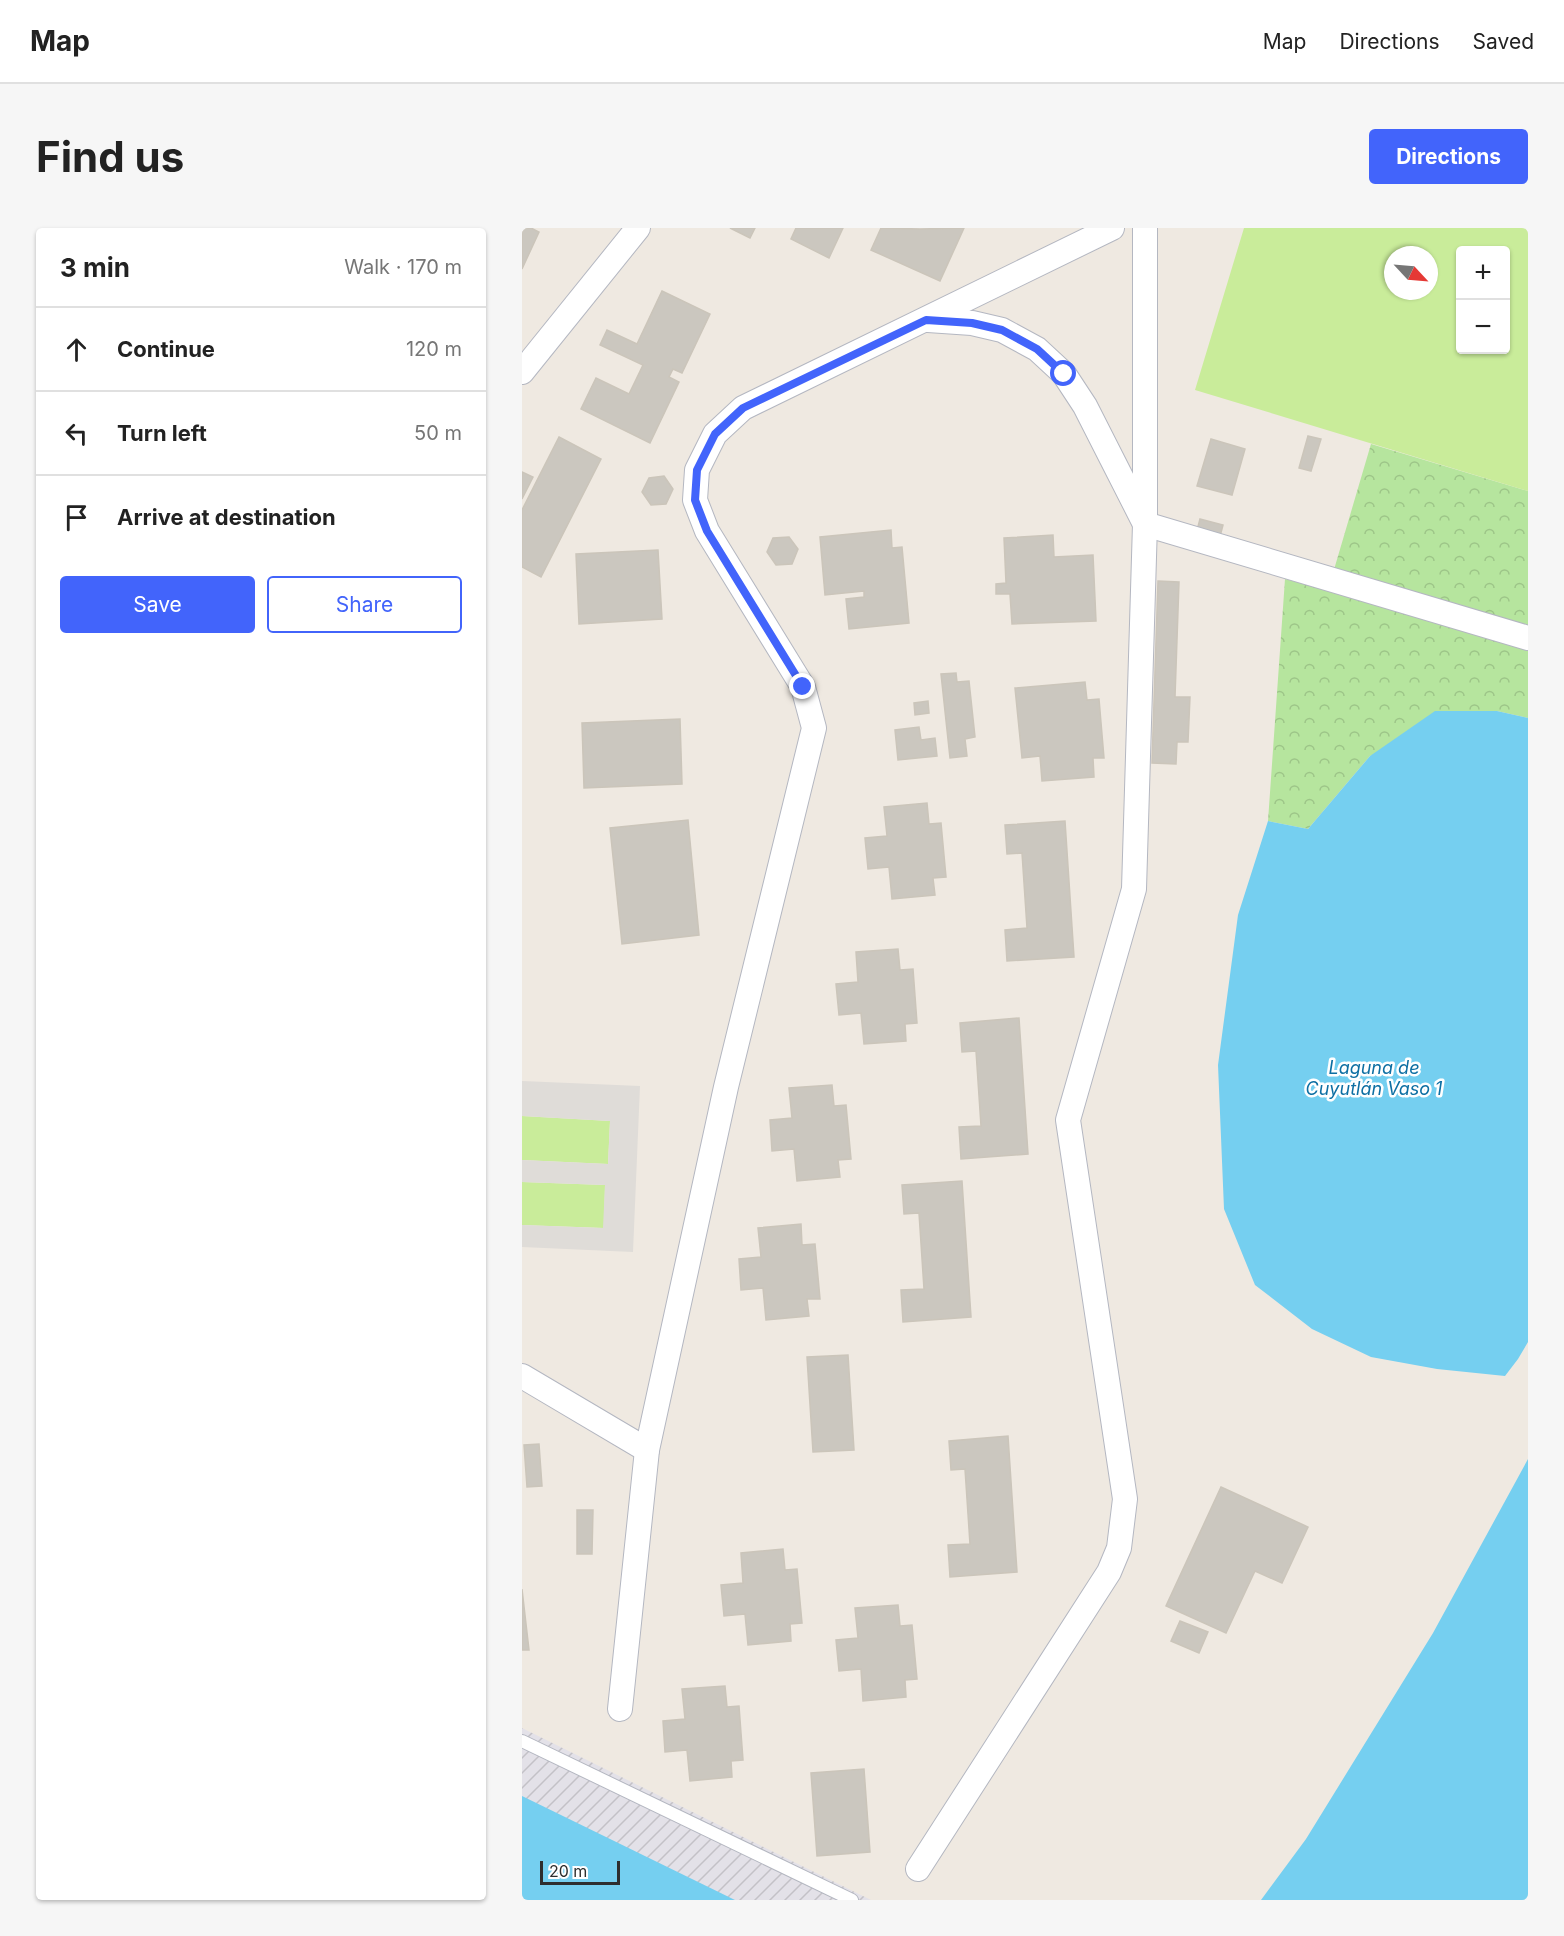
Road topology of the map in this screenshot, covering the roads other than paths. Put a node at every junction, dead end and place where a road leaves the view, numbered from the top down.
1 (638, 228) edge
2 (1112, 228) edge
3 (1145, 228) edge
4 (926, 320) junction
5 (522, 372) edge
6 (1145, 524) junction
7 (1528, 638) edge
8 (522, 1376) edge
9 (647, 1450) junction
10 (620, 1709) dead end
11 (522, 1741) edge
12 (918, 1869) dead end
13 (852, 1900) edge

1 - 5 street
2 - 4 street
3 - 6 street
4 - 6 street
4 - 9 street
6 - 7 street
6 - 12 street
8 - 9 street
9 - 10 street
11 - 13 lane

